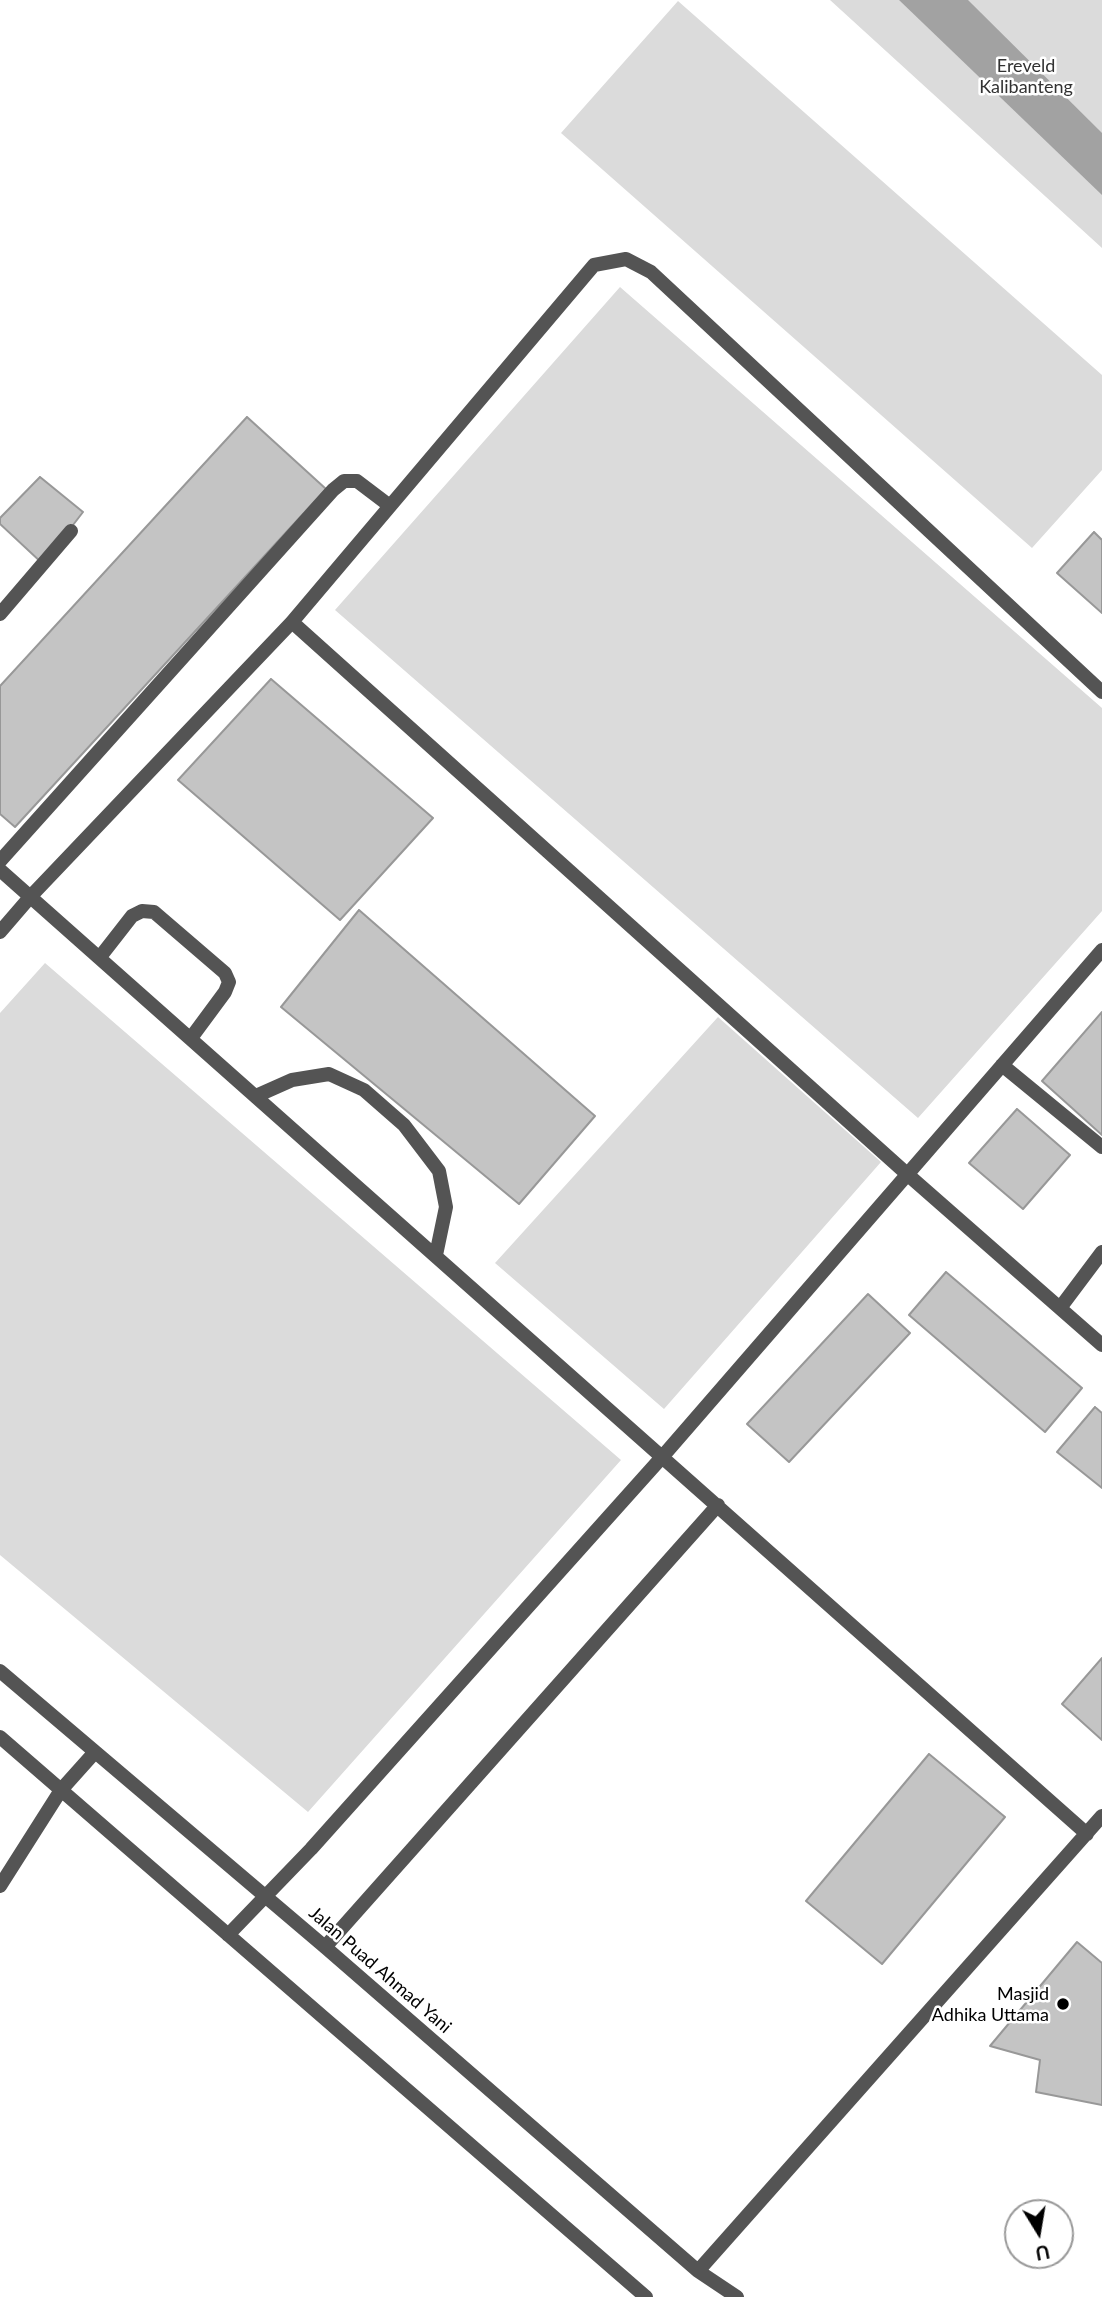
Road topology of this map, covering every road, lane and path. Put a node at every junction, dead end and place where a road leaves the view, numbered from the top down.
1 (390, 506) junction
2 (71, 531) dead end
3 (0, 614) edge
4 (292, 622) junction
5 (1102, 692) edge
6 (0, 861) edge
7 (0, 870) edge
8 (31, 895) junction
9 (0, 932) edge
10 (1102, 950) edge
11 (100, 957) junction
12 (191, 1038) junction
13 (1002, 1065) junction
14 (256, 1096) junction
15 (1102, 1147) edge
16 (908, 1174) junction
17 (1102, 1252) edge
18 (436, 1255) junction
19 (1060, 1308) junction
20 (1102, 1345) edge
21 (663, 1456) junction
22 (719, 1505) junction
23 (0, 1671) edge
24 (0, 1737) edge
25 (95, 1752) junction
26 (61, 1790) junction
27 (1102, 1816) edge
28 (1087, 1834) junction
29 (0, 1886) edge
30 (263, 1897) junction
31 (228, 1935) junction
32 (325, 1947) junction
33 (698, 2271) junction
34 (646, 2297) edge
35 (737, 2297) edge

1 - 4 lane
1 - 5 lane
1 - 6 lane
2 - 3 lane
4 - 8 lane
4 - 16 lane
7 - 8 lane
8 - 9 lane
8 - 11 lane
10 - 13 lane
11 - 12 lane
11 - 12 lane
12 - 14 lane
13 - 15 lane
13 - 16 lane
14 - 18 lane
14 - 18 lane
16 - 19 lane
16 - 21 lane
17 - 19 lane
18 - 21 lane
19 - 20 lane
21 - 22 lane
21 - 30 lane
22 - 28 lane
22 - 32 lane
23 - 25 lane, Jalan Puad Ahmad Yani
24 - 26 lane
25 - 26 lane
25 - 30 lane, Jalan Puad Ahmad Yani
26 - 29 lane
26 - 31 lane
27 - 28 lane
28 - 33 lane
30 - 31 lane
30 - 32 lane, Jalan Puad Ahmad Yani
31 - 34 lane
32 - 33 lane, Jalan Puad Ahmad Yani
33 - 35 lane, Jalan Puad Ahmad Yani

